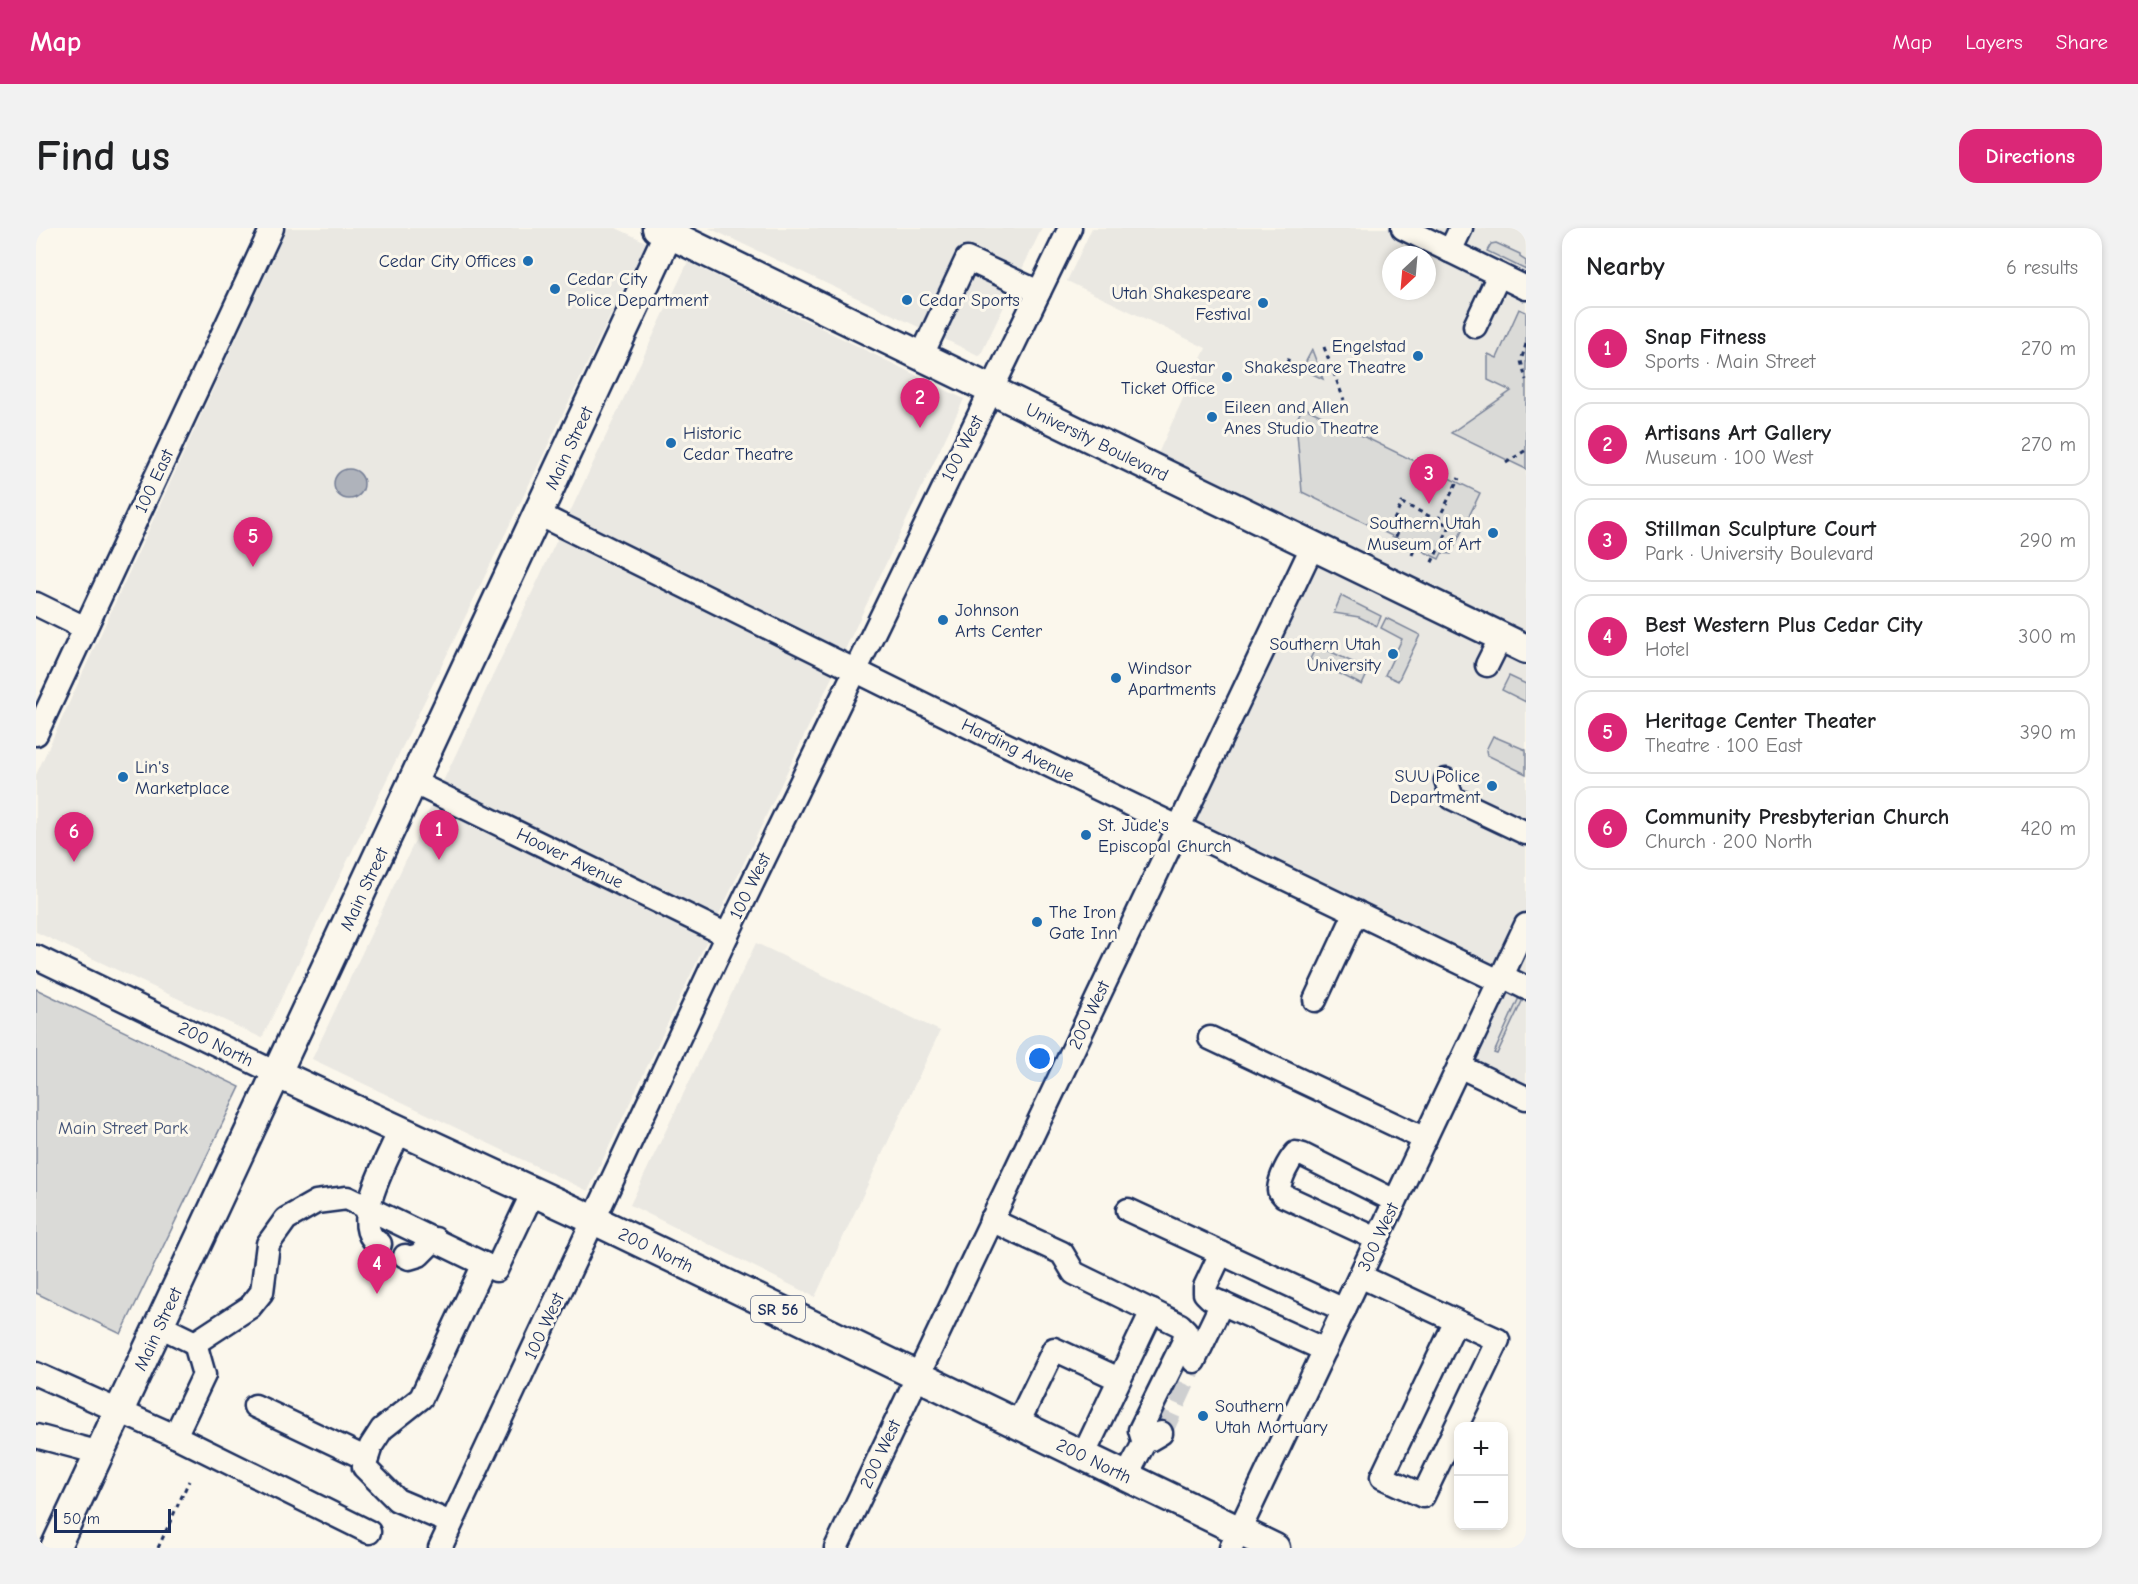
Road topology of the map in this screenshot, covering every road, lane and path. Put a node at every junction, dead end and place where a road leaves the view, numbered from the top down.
1 (272, 228) edge
2 (1070, 228) edge
3 (1403, 228) edge
4 (1461, 228) edge
5 (666, 230) edge
6 (1450, 251) junction
7 (1499, 275) junction
8 (1526, 288) edge
9 (1039, 292) junction
10 (1475, 326) dead end
11 (1526, 344) edge
12 (1324, 347) dead end
13 (1290, 355) dead end
14 (921, 357) junction
15 (1303, 361) dead end
16 (1287, 363) dead end
17 (1299, 369) dead end
18 (1526, 380) edge
19 (991, 391) junction
20 (1344, 400) dead end
21 (1526, 450) edge
22 (1506, 463) dead end
23 (1459, 478) dead end
24 (538, 514) junction
25 (1438, 520) junction
26 (1390, 528) dead end
27 (1398, 532) dead end
28 (1418, 542) dead end
29 (1392, 545) dead end
30 (1312, 547) junction
31 (1412, 555) dead end
32 (1431, 564) dead end
33 (36, 604) edge
34 (85, 628) junction
35 (1501, 637) junction
36 (1526, 649) edge
37 (1487, 665) dead end
38 (855, 669) junction
39 (36, 734) edge
40 (1446, 780) dead end
41 (413, 782) junction
42 (1178, 827) junction
43 (1526, 833) edge
44 (1356, 912) junction
45 (1526, 925) edge
46 (727, 935) junction
47 (36, 957) edge
48 (1501, 979) junction
49 (1526, 988) edge
50 (1315, 1000) dead end
51 (1210, 1038) dead end
52 (1459, 1066) junction
53 (278, 1074) junction
54 (1526, 1098) edge
55 (400, 1130) junction
56 (1425, 1139) junction
57 (533, 1192) junction
58 (1395, 1201) junction
59 (368, 1205) junction
60 (1128, 1210) dead end
61 (594, 1220) junction
62 (991, 1220) junction
63 (435, 1239) junction
64 (1377, 1239) junction
65 (380, 1244) dead end
66 (1221, 1253) junction
67 (405, 1256) dead end
68 (484, 1264) junction
69 (1360, 1276) junction
70 (1222, 1303) junction
71 (1344, 1310) junction
72 (1152, 1311) junction
73 (1456, 1321) junction
74 (160, 1326) junction
75 (195, 1343) junction
76 (1325, 1350) junction
77 (1194, 1361) tunnel mouth
78 (36, 1374) edge
79 (917, 1376) junction
80 (1119, 1379) junction
81 (255, 1406) dead end
82 (119, 1411) junction
83 (1017, 1425) junction
84 (36, 1436) edge
85 (175, 1436) junction
86 (100, 1453) junction
87 (1083, 1456) junction
88 (367, 1459) junction
89 (1126, 1476) junction
90 (189, 1481) dead end
91 (451, 1523) junction
92 (369, 1532) dead end
93 (1235, 1540) edge
94 (55, 1548) edge
95 (158, 1548) edge
96 (440, 1548) edge
97 (837, 1548) edge
98 (1275, 1548) edge

1 - 34 street, 100 East
2 - 9 street, 100 West
3 - 6 street
4 - 6 street
5 - 14 main road, University Boulevard
5 - 24 main road, Main Street
6 - 7 street
7 - 8 street
7 - 10 street
9 - 14 street
9 - 19 street, 100 West
11 - 18 path
12 - 20 path
13 - 16 path
14 - 19 main road, University Boulevard
15 - 17 path
19 - 30 main road, University Boulevard
19 - 38 street, 100 West
21 - 22 path
23 - 25 path
24 - 38 street, Harding Avenue
24 - 41 main road, Main Street
25 - 26 path
25 - 32 path
27 - 29 path
28 - 31 path
30 - 35 main road, University Boulevard
30 - 42 street, 200 West
33 - 34 street
34 - 39 street, 100 East
35 - 36 main road, University Boulevard
35 - 37 street
38 - 42 street, Harding Avenue
38 - 46 street, 100 West
40 - 43 street
41 - 46 street, Hoover Avenue
41 - 53 main road, Main Street
42 - 44 street, Harding Avenue
42 - 62 street, 200 West
44 - 48 street, Harding Avenue
44 - 50 street
45 - 48 street, 300 West
46 - 61 street, 100 West
47 - 53 street, 200 North
48 - 49 street, Harding Avenue
48 - 52 street, 300 West
51 - 56 street
52 - 54 street
52 - 56 street, 300 West
53 - 55 main road, 200 North / SR 56
53 - 74 main road, Main Street
55 - 57 main road, 200 North / SR 56
55 - 59 street
56 - 58 street, 300 West
57 - 61 main road, 200 North / SR 56
57 - 68 street
58 - 64 street, 300 West
58 - 64 street
59 - 63 street
59 - 65 street
59 - 75 street
60 - 66 street
61 - 79 main road, 200 North / SR 56
61 - 91 street, 100 West
62 - 72 street
62 - 79 street, 200 West
63 - 67 street
63 - 68 street
64 - 69 street, 300 West
66 - 70 street
66 - 71 street
68 - 88 street
69 - 71 street, 300 West
69 - 73 street
70 - 76 street
70 - 77 street
71 - 76 street, 300 West
72 - 80 street
72 - 89 street
73 - 73 street
74 - 75 street
74 - 82 main road, Main Street
75 - 85 street
76 - 93 street, 300 West
78 - 82 street
79 - 83 main road, 200 North / SR 56
79 - 97 street, 200 West
80 - 83 street
80 - 87 street
81 - 88 street
82 - 85 street
82 - 86 main road, Main Street
83 - 87 main road, 200 North / SR 56
84 - 86 street
85 - 92 street
86 - 94 main road, Main Street
87 - 89 main road, 200 North / SR 56
88 - 91 street
89 - 93 main road, 200 North / SR 56
90 - 95 path
91 - 96 street, 100 West
93 - 98 main road, 200 North / SR 56

